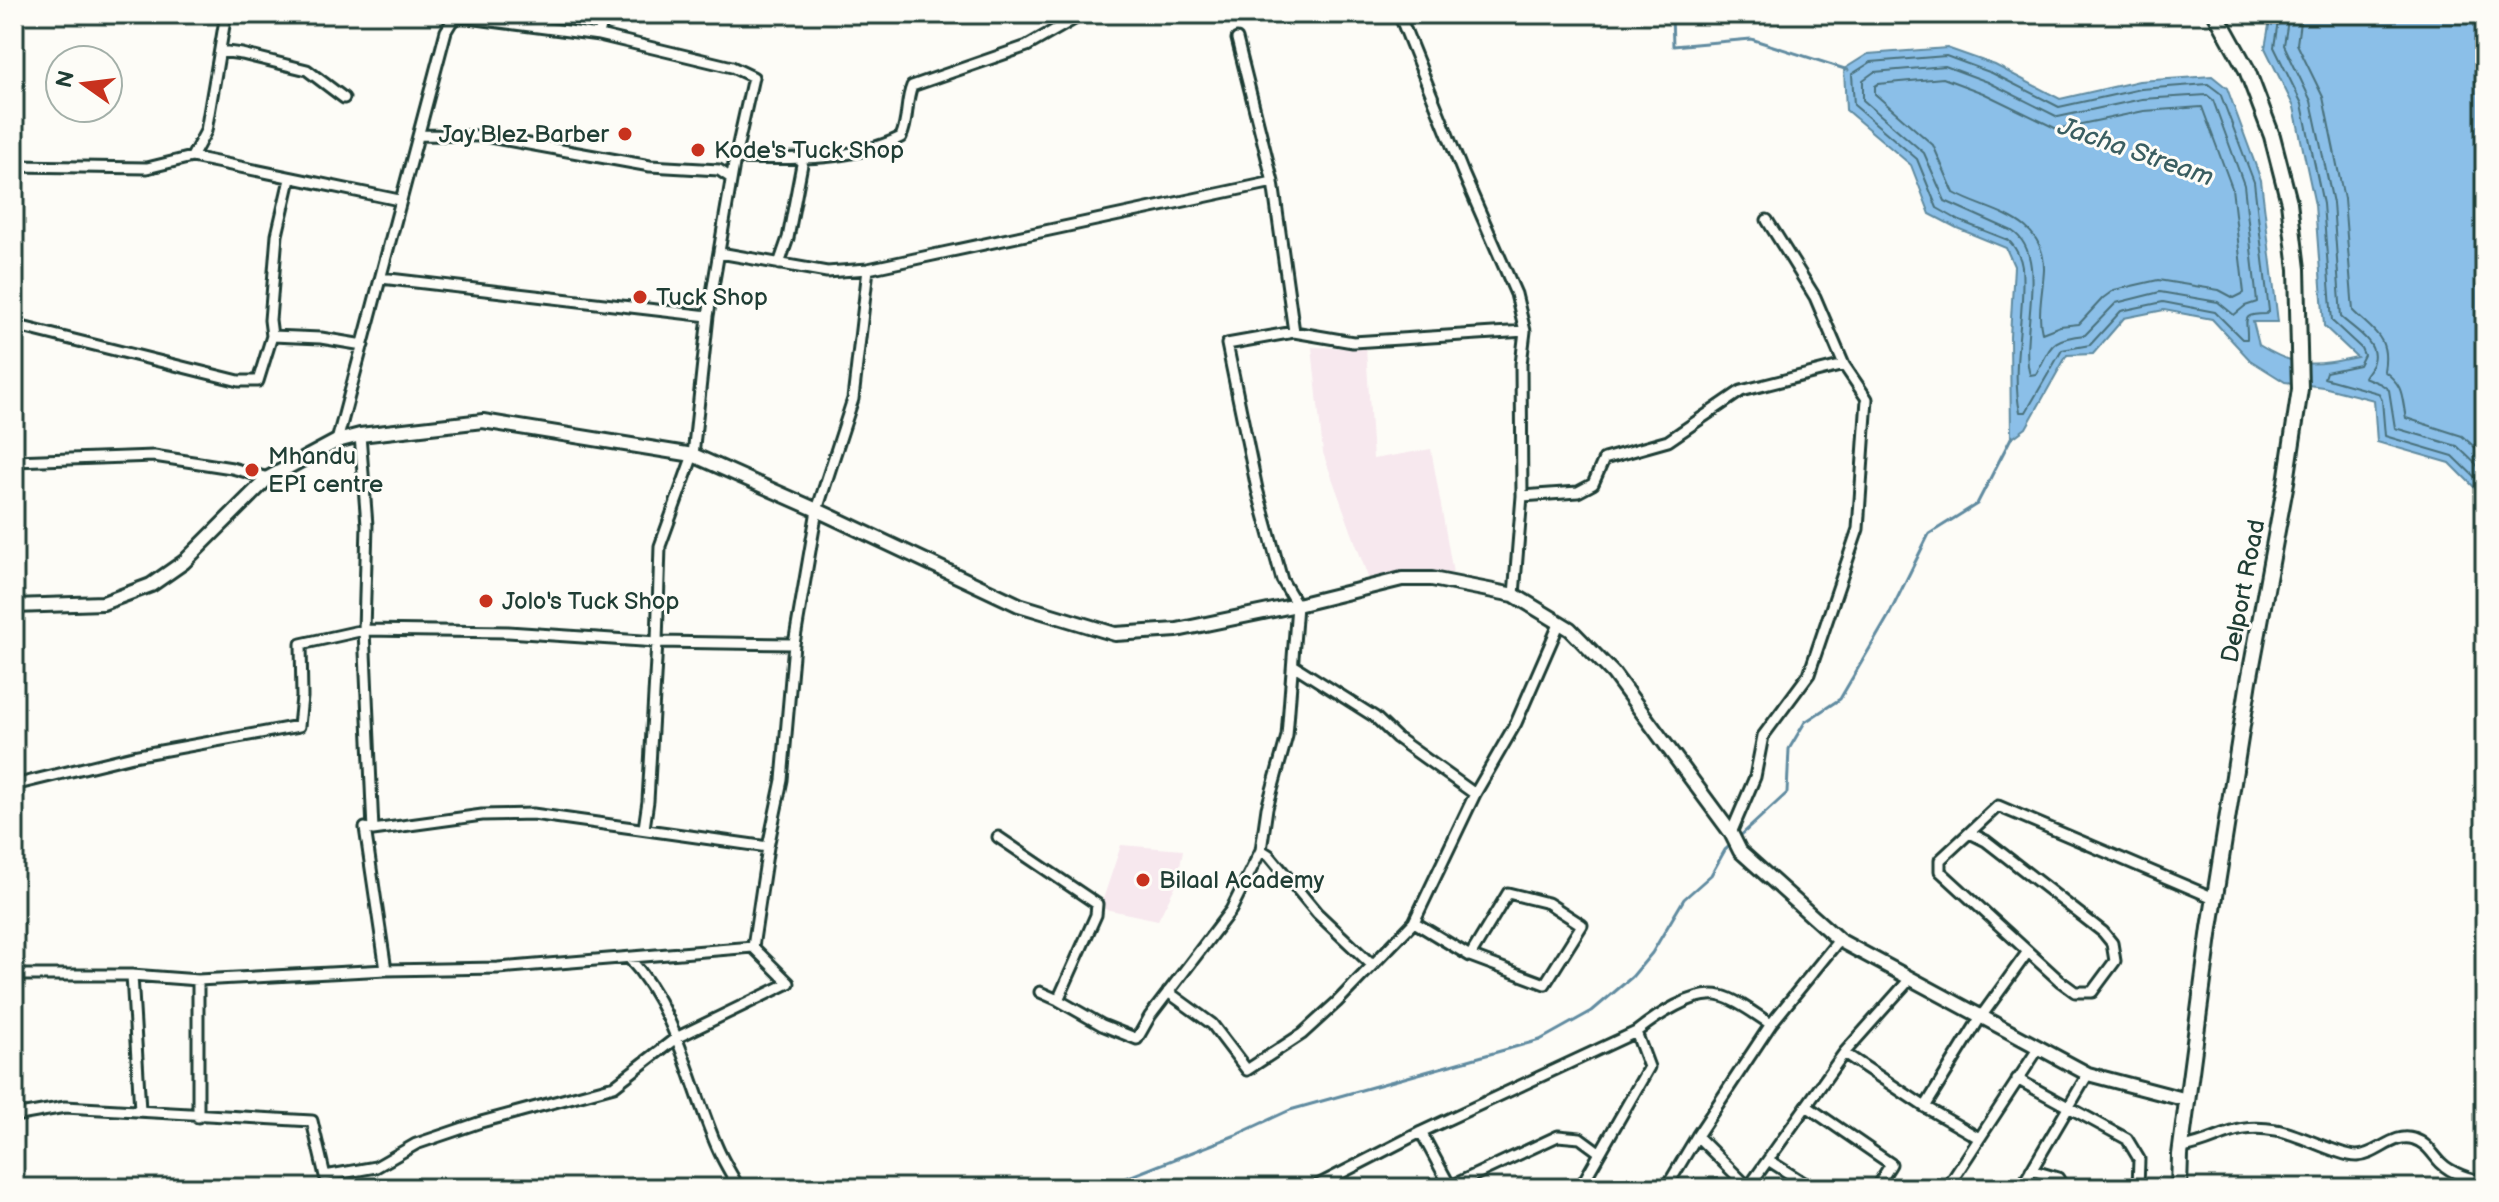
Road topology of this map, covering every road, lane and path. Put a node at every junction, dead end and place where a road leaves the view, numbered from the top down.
1 (226, 14) edge
2 (604, 14) edge
3 (1083, 14) edge
4 (1399, 14) edge
5 (2216, 14) edge
6 (599, 35) junction
7 (1237, 39) dead end
8 (220, 51) junction
9 (344, 98) dead end
10 (420, 135) junction
11 (192, 157) junction
12 (735, 158) junction
13 (803, 159) junction
14 (14, 166) edge
15 (731, 178) junction
16 (290, 179) junction
17 (1273, 182) junction
18 (399, 200) junction
19 (1767, 220) dead end
20 (720, 253) junction
21 (779, 264) junction
22 (868, 269) junction
23 (381, 278) junction
24 (708, 316) junction
25 (14, 325) edge
26 (1525, 331) junction
27 (1294, 332) junction
28 (272, 336) junction
29 (363, 345) junction
30 (1844, 365) junction
31 (360, 435) junction
32 (337, 441) junction
33 (693, 455) junction
34 (14, 461) edge
35 (268, 478) junction
36 (1522, 496) junction
37 (817, 510) junction
38 (1514, 595) junction
39 (1297, 605) junction
40 (14, 606) edge
41 (1560, 622) junction
42 (364, 630) junction
43 (657, 642) junction
44 (794, 644) junction
45 (1293, 665) junction
46 (14, 785) edge
47 (1475, 794) junction
48 (644, 828) junction
49 (373, 830) junction
50 (1731, 833) junction
51 (1970, 833) junction
52 (998, 837) dead end
53 (768, 847) junction
54 (1261, 850) junction
55 (2214, 898) junction
56 (1414, 922) junction
57 (1839, 940) junction
58 (753, 947) junction
59 (2027, 953) junction
60 (1470, 956) junction
61 (629, 958) junction
62 (1372, 965) junction
63 (386, 970) junction
64 (14, 975) edge
65 (132, 975) junction
66 (1910, 979) junction
67 (198, 980) junction
68 (1040, 992) dead end
69 (1168, 992) junction
70 (1058, 1000) junction
71 (1980, 1018) junction
72 (1771, 1024) junction
73 (1636, 1032) junction
74 (676, 1038) junction
75 (2038, 1049) junction
76 (1844, 1053) junction
77 (2088, 1074) junction
78 (2017, 1079) junction
79 (2187, 1100) junction
80 (1808, 1107) junction
81 (1925, 1107) junction
82 (2070, 1108) junction
83 (140, 1110) junction
84 (14, 1116) edge
85 (198, 1117) junction
86 (1421, 1132) junction
87 (1697, 1136) junction
88 (1979, 1138) junction
89 (2182, 1148) junction
90 (1599, 1152) junction
91 (1768, 1160) junction
92 (2031, 1170) junction
93 (2485, 1181) edge
94 (1451, 1187) edge
95 (739, 1188) edge
96 (1312, 1188) edge
97 (1580, 1188) edge
98 (1666, 1188) edge
99 (1748, 1188) edge
100 (1812, 1188) edge
101 (1876, 1188) edge
102 (1947, 1188) edge
103 (2021, 1188) edge
104 (2063, 1188) edge
105 (2138, 1188) edge
106 (2179, 1188) edge

1 - 8 street
2 - 6 street
3 - 13 street
4 - 26 street
5 - 55 main road, Delport Road
6 - 10 street
6 - 12 street
7 - 17 street
8 - 9 street
8 - 11 street
10 - 15 street
10 - 18 street
11 - 14 street
11 - 16 street
12 - 13 street
12 - 15 street
13 - 21 street
15 - 20 street
16 - 18 street
16 - 28 street
17 - 22 street
17 - 27 street
18 - 23 street
19 - 30 street
20 - 21 street
20 - 24 street
21 - 22 street
22 - 37 street
23 - 24 street
23 - 29 street
24 - 33 street
25 - 28 street
26 - 27 street
26 - 36 street
27 - 39 street
28 - 29 street
29 - 32 street
30 - 36 street
30 - 50 street
31 - 32 street
31 - 33 street
31 - 42 street
32 - 35 street
33 - 37 street
33 - 43 street
34 - 35 street
35 - 40 street
36 - 38 street
37 - 39 street
37 - 44 street
38 - 39 street
38 - 41 street
39 - 45 street
41 - 47 street
41 - 50 street
42 - 43 street
42 - 46 street
42 - 49 street
43 - 44 street
43 - 48 street
44 - 53 street
45 - 47 street
45 - 54 street
47 - 56 street
48 - 49 street
48 - 53 street
49 - 63 street
50 - 57 street
51 - 55 street
51 - 59 street
51 - 59 street
52 - 70 street
53 - 58 street
54 - 62 street
54 - 69 street
55 - 79 main road, Delport Road
56 - 60 street
56 - 62 street
57 - 66 street
57 - 72 street
58 - 61 street
58 - 74 street
59 - 71 street
60 - 60 street
61 - 63 street
61 - 74 street
62 - 69 street
63 - 67 street
64 - 65 street
65 - 67 street
65 - 83 street
66 - 71 street
66 - 76 street
67 - 85 street
68 - 70 street
69 - 70 street
71 - 75 street
71 - 81 street
72 - 73 street
72 - 87 street
73 - 86 street
73 - 90 street
74 - 85 street
74 - 95 street
75 - 77 street
75 - 78 street
76 - 80 street
76 - 81 street
77 - 79 street
77 - 82 street
78 - 82 street
78 - 88 street
79 - 89 main road, Delport Road
80 - 91 street
80 - 101 street
81 - 88 street
82 - 92 street
82 - 105 street
83 - 84 street
83 - 85 street
86 - 94 street
86 - 96 street
87 - 98 street
87 - 99 street
88 - 102 street
89 - 93 street
89 - 106 main road, Delport Road
90 - 94 street
90 - 97 street
91 - 99 street
91 - 100 street
92 - 103 street
92 - 104 street

